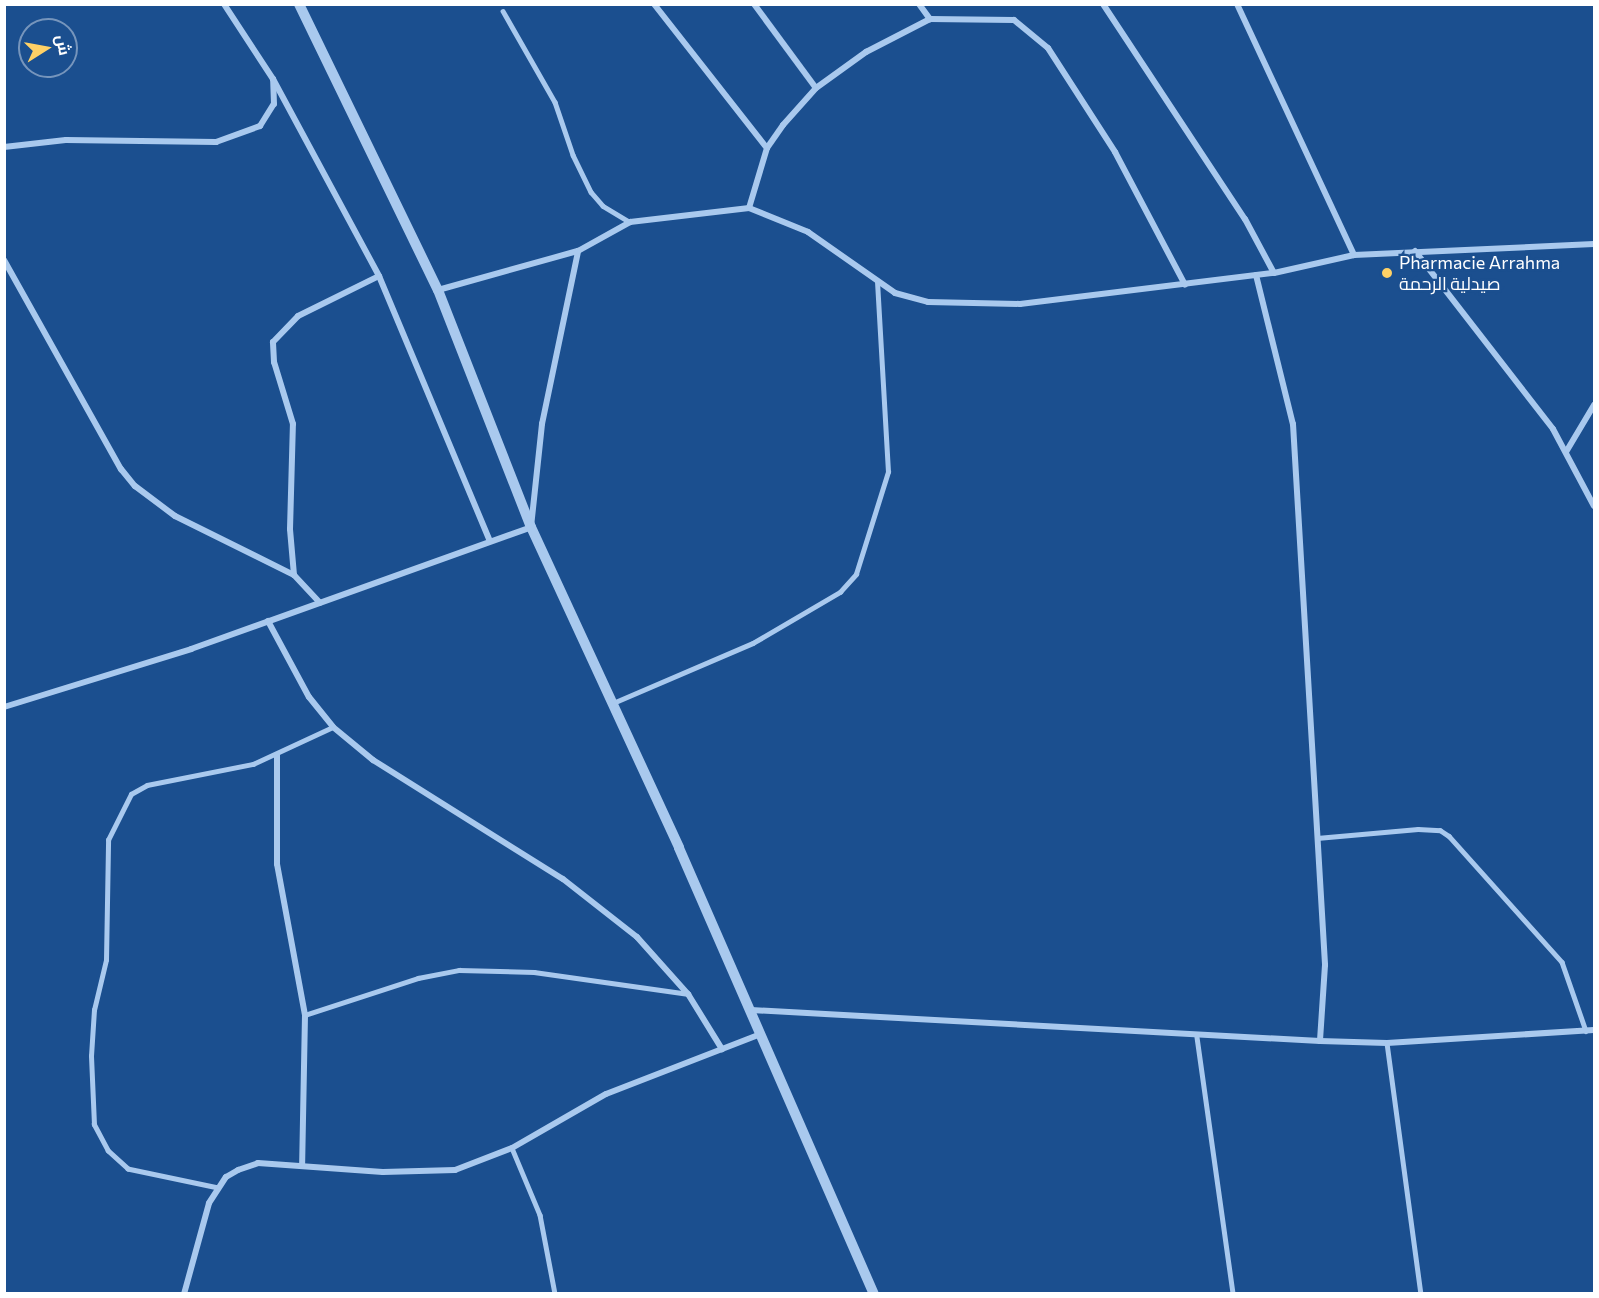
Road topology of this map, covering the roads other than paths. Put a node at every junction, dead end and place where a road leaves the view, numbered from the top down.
1 (224, 4) edge
2 (299, 4) edge
3 (654, 4) edge
4 (754, 4) edge
5 (919, 4) edge
6 (1103, 4) edge
7 (1237, 4) edge
8 (503, 11) dead end
9 (930, 19) junction
10 (273, 79) junction
11 (816, 88) junction
12 (4, 147) edge
13 (767, 148) junction
14 (749, 208) junction
15 (630, 222) junction
16 (1594, 244) edge
17 (578, 251) junction
18 (1415, 251) junction
19 (1354, 255) junction
20 (4, 260) edge
21 (1274, 273) junction
22 (1256, 275) junction
23 (379, 276) junction
24 (877, 281) junction
25 (1185, 285) junction
26 (438, 290) junction
27 (1594, 405) edge
28 (1566, 452) junction
29 (1594, 506) edge
30 (531, 527) junction
31 (490, 541) junction
32 (294, 575) junction
33 (320, 603) junction
34 (268, 621) junction
35 (612, 703) junction
36 (4, 706) edge
37 (333, 727) junction
38 (277, 755) junction
39 (1317, 838) junction
40 (688, 994) junction
41 (751, 1010) junction
42 (305, 1015) junction
43 (1594, 1030) edge
44 (1586, 1031) junction
45 (761, 1034) junction
46 (1197, 1037) junction
47 (1320, 1041) junction
48 (1387, 1043) junction
49 (722, 1049) junction
50 (512, 1148) junction
51 (302, 1166) junction
52 (218, 1188) junction
53 (184, 1293) edge
54 (555, 1293) edge
55 (874, 1293) edge
56 (1233, 1293) edge
57 (1421, 1293) edge

1 - 10 street
2 - 26 street
3 - 13 street
4 - 11 street
5 - 9 street
6 - 21 street
7 - 19 street
8 - 15 lane
9 - 11 street
9 - 25 street
10 - 12 street
10 - 23 street
11 - 13 street
13 - 14 street
14 - 15 street
14 - 24 street
15 - 17 street
16 - 18 street
17 - 26 street
17 - 30 street
18 - 19 street
18 - 28 street
19 - 21 street
20 - 32 street
21 - 22 street
22 - 25 street
22 - 39 street
23 - 31 street
23 - 32 street
24 - 25 street
24 - 35 lane
26 - 30 street
27 - 28 street
28 - 29 street
30 - 31 street
30 - 35 street
31 - 33 street
32 - 33 street
33 - 34 street
34 - 36 street
34 - 37 street
35 - 41 street
37 - 38 lane
37 - 40 street
38 - 42 street
38 - 52 lane
39 - 44 lane
39 - 47 street
40 - 42 lane
40 - 49 street
41 - 45 street
41 - 46 street
42 - 51 street
43 - 44 street
44 - 48 street
45 - 49 street
45 - 55 street
46 - 47 street
46 - 56 lane
47 - 48 street
48 - 57 lane
49 - 50 street
50 - 51 street
50 - 54 lane
51 - 52 street
52 - 53 street

